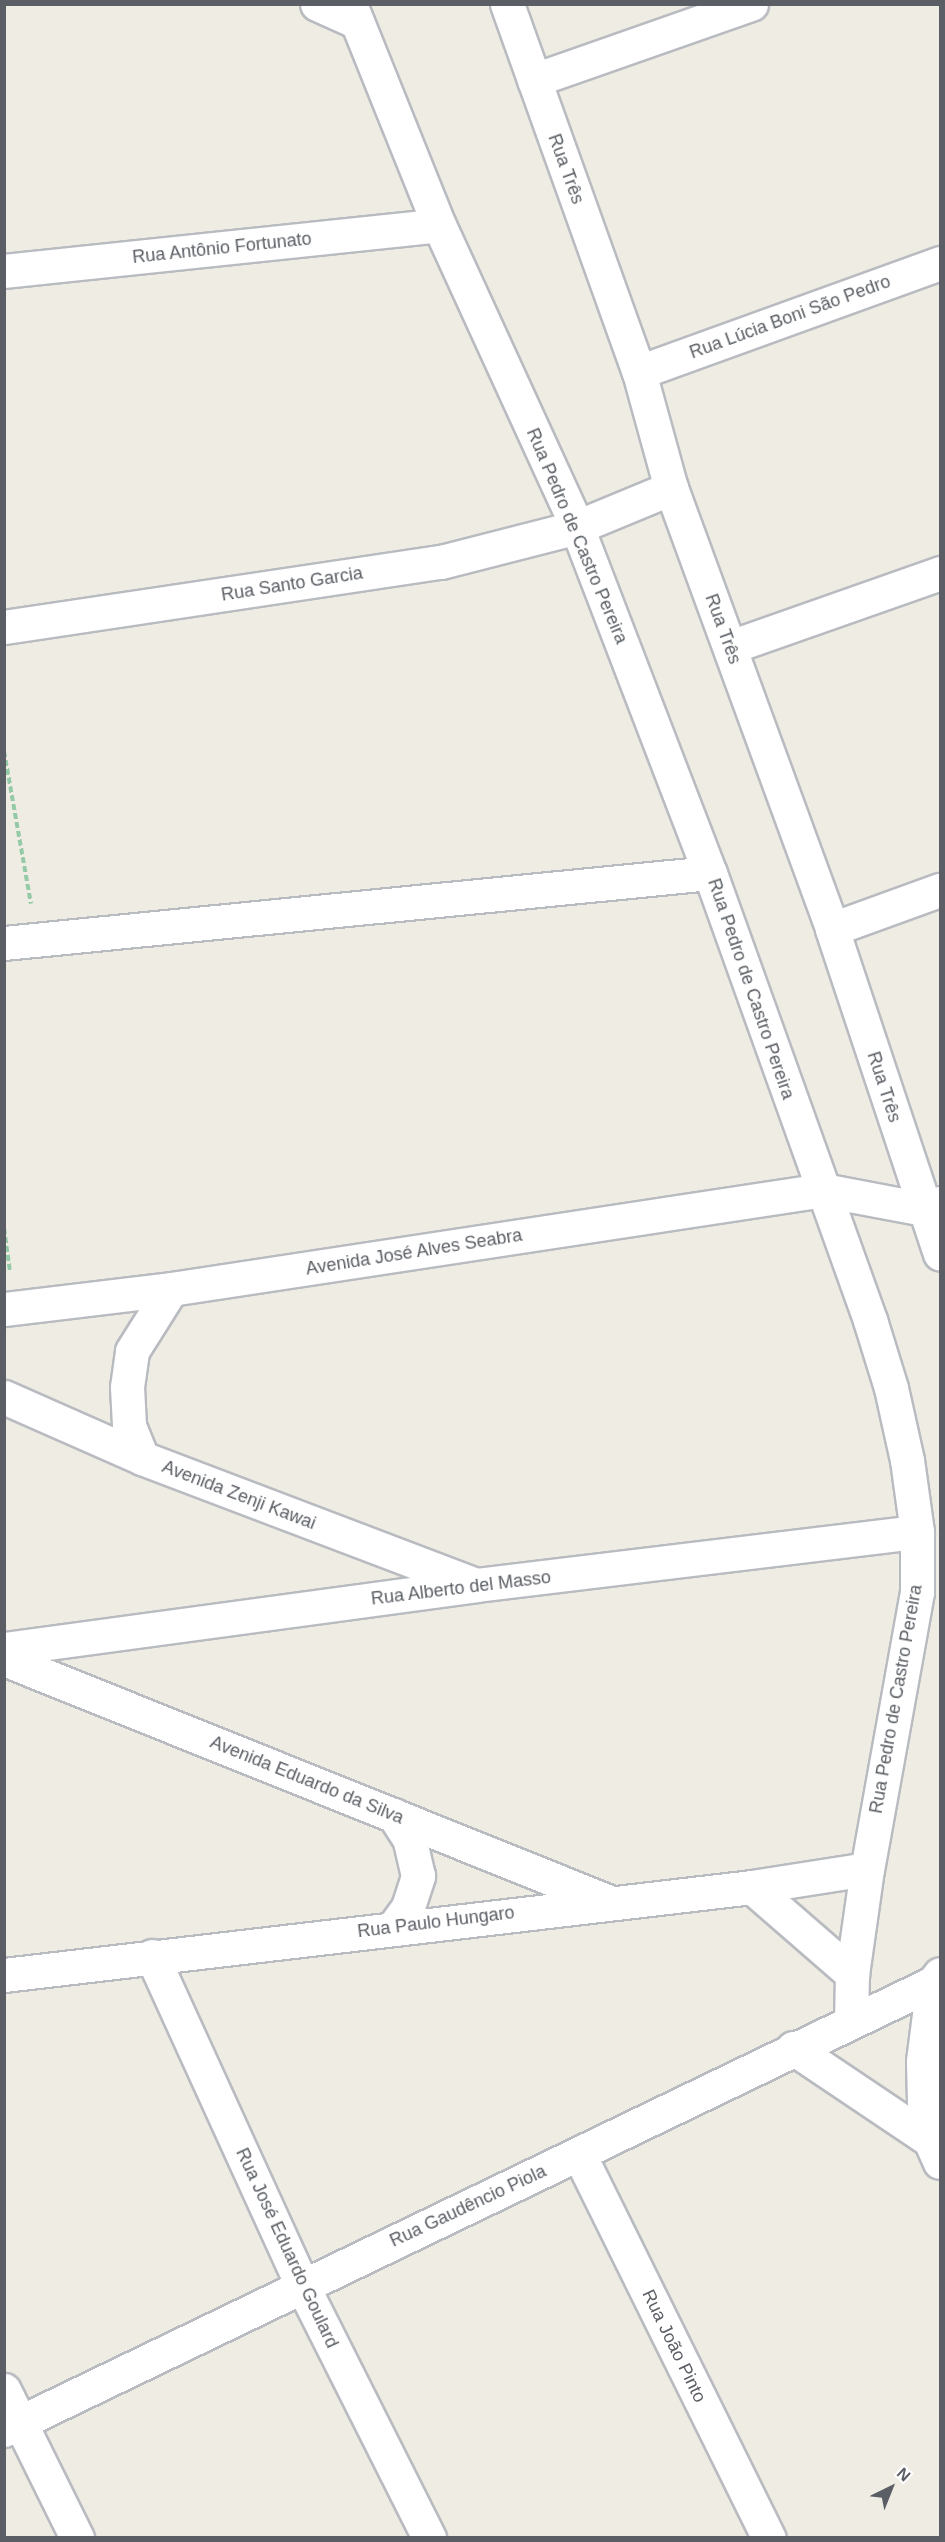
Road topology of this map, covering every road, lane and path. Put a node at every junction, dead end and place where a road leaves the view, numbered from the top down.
1 (317, 4) edge
2 (507, 4) edge
3 (751, 4) edge
4 (354, 13) edge
5 (534, 80) junction
6 (440, 225) junction
7 (940, 263) edge
8 (4, 271) edge
9 (639, 372) junction
10 (670, 488) junction
11 (577, 527) junction
12 (940, 573) edge
13 (4, 627) edge
14 (730, 647) junction
15 (4, 751) edge
16 (710, 873) junction
17 (940, 890) edge
18 (832, 929) junction
19 (36, 938) junction
20 (4, 943) edge
21 (823, 1190) junction
22 (932, 1206) edge
23 (4, 1228) edge
24 (940, 1253) edge
25 (171, 1288) junction
26 (10, 1309) edge
27 (4, 1397) edge
28 (142, 1458) junction
29 (917, 1532) junction
30 (929, 1583) edge
31 (477, 1585) junction
32 (4, 1648) edge
33 (4, 1659) edge
34 (394, 1815) junction
35 (867, 1869) junction
36 (752, 1887) junction
37 (609, 1902) junction
38 (393, 1928) junction
39 (152, 1956) junction
40 (852, 1974) junction
41 (4, 1975) edge
42 (937, 1979) edge
43 (851, 2021) junction
44 (793, 2048) junction
45 (935, 2151) edge
46 (579, 2154) junction
47 (302, 2285) junction
48 (4, 2390) edge
49 (12, 2426) edge
50 (77, 2538) edge
51 (429, 2538) edge
52 (769, 2538) edge

1 - 4 street
2 - 5 street, Rua Três
3 - 5 street
4 - 6 street, Rua Pedro de Castro Pereira
5 - 9 street, Rua Três
6 - 8 street, Rua Antônio Fortunato
6 - 11 street, Rua Pedro de Castro Pereira
7 - 9 street, Rua Lúcia Boni São Pedro
9 - 10 street, Rua Três
10 - 11 street, Rua Santo Garcia
10 - 14 street, Rua Três
11 - 13 street, Rua Santo Garcia
11 - 16 street, Rua Pedro de Castro Pereira
12 - 14 street
14 - 18 street, Rua Três
15 - 19 path
16 - 19 street
16 - 21 street, Rua Pedro de Castro Pereira
17 - 18 street
18 - 22 street, Rua Três
19 - 20 street
21 - 22 street, Avenida José Alves Seabra
21 - 25 street, Avenida José Alves Seabra
21 - 29 street, Rua Pedro de Castro Pereira
22 - 24 street, Rua Três
23 - 26 path
25 - 26 street, Avenida José Alves Seabra
25 - 28 street
27 - 28 street, Avenida Zenji Kawai
28 - 31 street, Avenida Zenji Kawai
29 - 30 street, Rua Pedro de Castro Pereira
29 - 31 street, Rua Alberto del Masso
30 - 35 street, Rua Pedro de Castro Pereira
31 - 32 street, Rua Alberto del Masso
33 - 34 street, Avenida Eduardo da Silva
34 - 37 street, Avenida Eduardo da Silva
34 - 38 street
35 - 36 street, Rua Paulo Hungaro
35 - 40 street, Rua Pedro de Castro Pereira
36 - 37 street, Rua Paulo Hungaro
36 - 40 street
37 - 38 street, Rua Paulo Hungaro
38 - 39 street, Rua Paulo Hungaro
39 - 41 street, Rua Paulo Hungaro
39 - 47 street, Rua José Eduardo Goulard
40 - 43 street, Rua Pedro de Castro Pereira
42 - 43 street, Rua Gaudêncio Piola
42 - 45 street
43 - 44 street, Rua Gaudêncio Piola
44 - 45 street
44 - 46 street, Rua Gaudêncio Piola
46 - 47 street, Rua Gaudêncio Piola
46 - 52 street, Rua João Pinto
47 - 49 street, Rua Gaudêncio Piola
47 - 51 street, Rua José Eduardo Goulard
48 - 49 street
49 - 50 street

